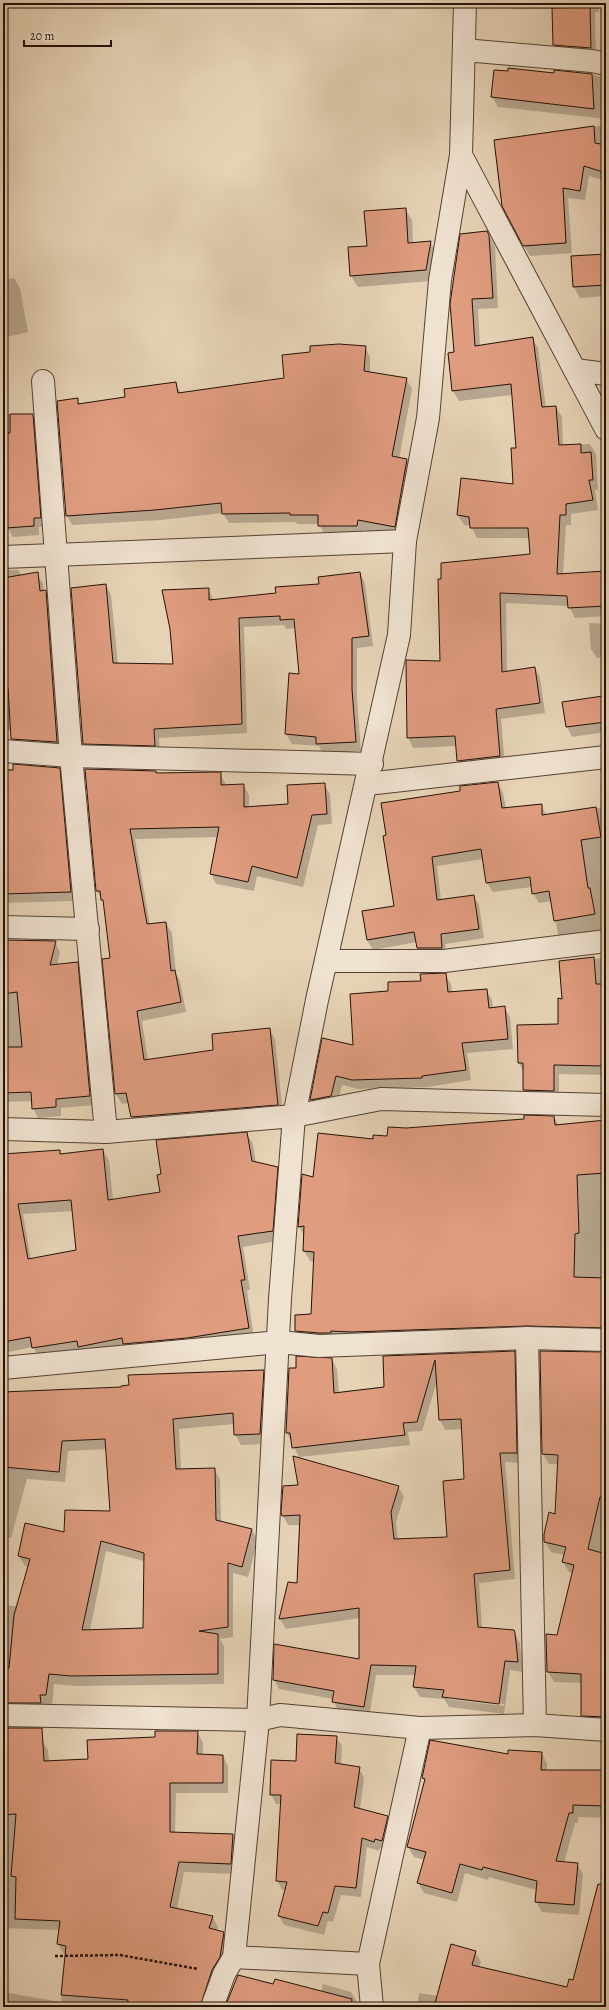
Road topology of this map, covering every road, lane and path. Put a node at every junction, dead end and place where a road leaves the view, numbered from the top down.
1 (465, 3) edge
2 (464, 50) junction
3 (606, 64) edge
4 (461, 155) junction
5 (575, 370) junction
6 (606, 374) edge
7 (43, 381) dead end
8 (606, 429) edge
9 (405, 541) junction
10 (54, 555) junction
11 (3, 557) edge
12 (3, 751) edge
13 (71, 756) junction
14 (606, 757) edge
15 (369, 774) junction
16 (3, 927) edge
17 (88, 929) junction
18 (606, 942) edge
19 (326, 961) junction
20 (606, 1105) edge
21 (294, 1116) junction
22 (3, 1129) edge
23 (106, 1132) junction
24 (527, 1338) junction
25 (606, 1340) edge
26 (279, 1342) junction
27 (3, 1368) edge
28 (3, 1714) edge
29 (258, 1720) junction
30 (535, 1725) junction
31 (420, 1728) junction
32 (606, 1730) edge
33 (55, 1956) dead end
34 (368, 1964) junction
35 (229, 1966) junction
36 (212, 2007) edge
37 (372, 2007) edge

1 - 2 street
2 - 3 street
2 - 4 street
4 - 5 street
4 - 9 street
5 - 6 street
5 - 8 street
7 - 10 street
9 - 10 street
9 - 15 street
10 - 11 street
10 - 13 street
12 - 13 street
13 - 15 street
13 - 17 street
14 - 15 street
15 - 19 street
16 - 17 street
17 - 23 street
18 - 19 street
19 - 21 street
20 - 21 street
21 - 23 street
21 - 26 street
22 - 23 street
24 - 25 street
24 - 26 street
24 - 30 street
26 - 27 street
26 - 29 street
28 - 29 street
29 - 31 street
29 - 35 street
30 - 31 street
30 - 32 street
31 - 34 street
33 - 35 path
34 - 35 street
34 - 37 street
35 - 36 street

